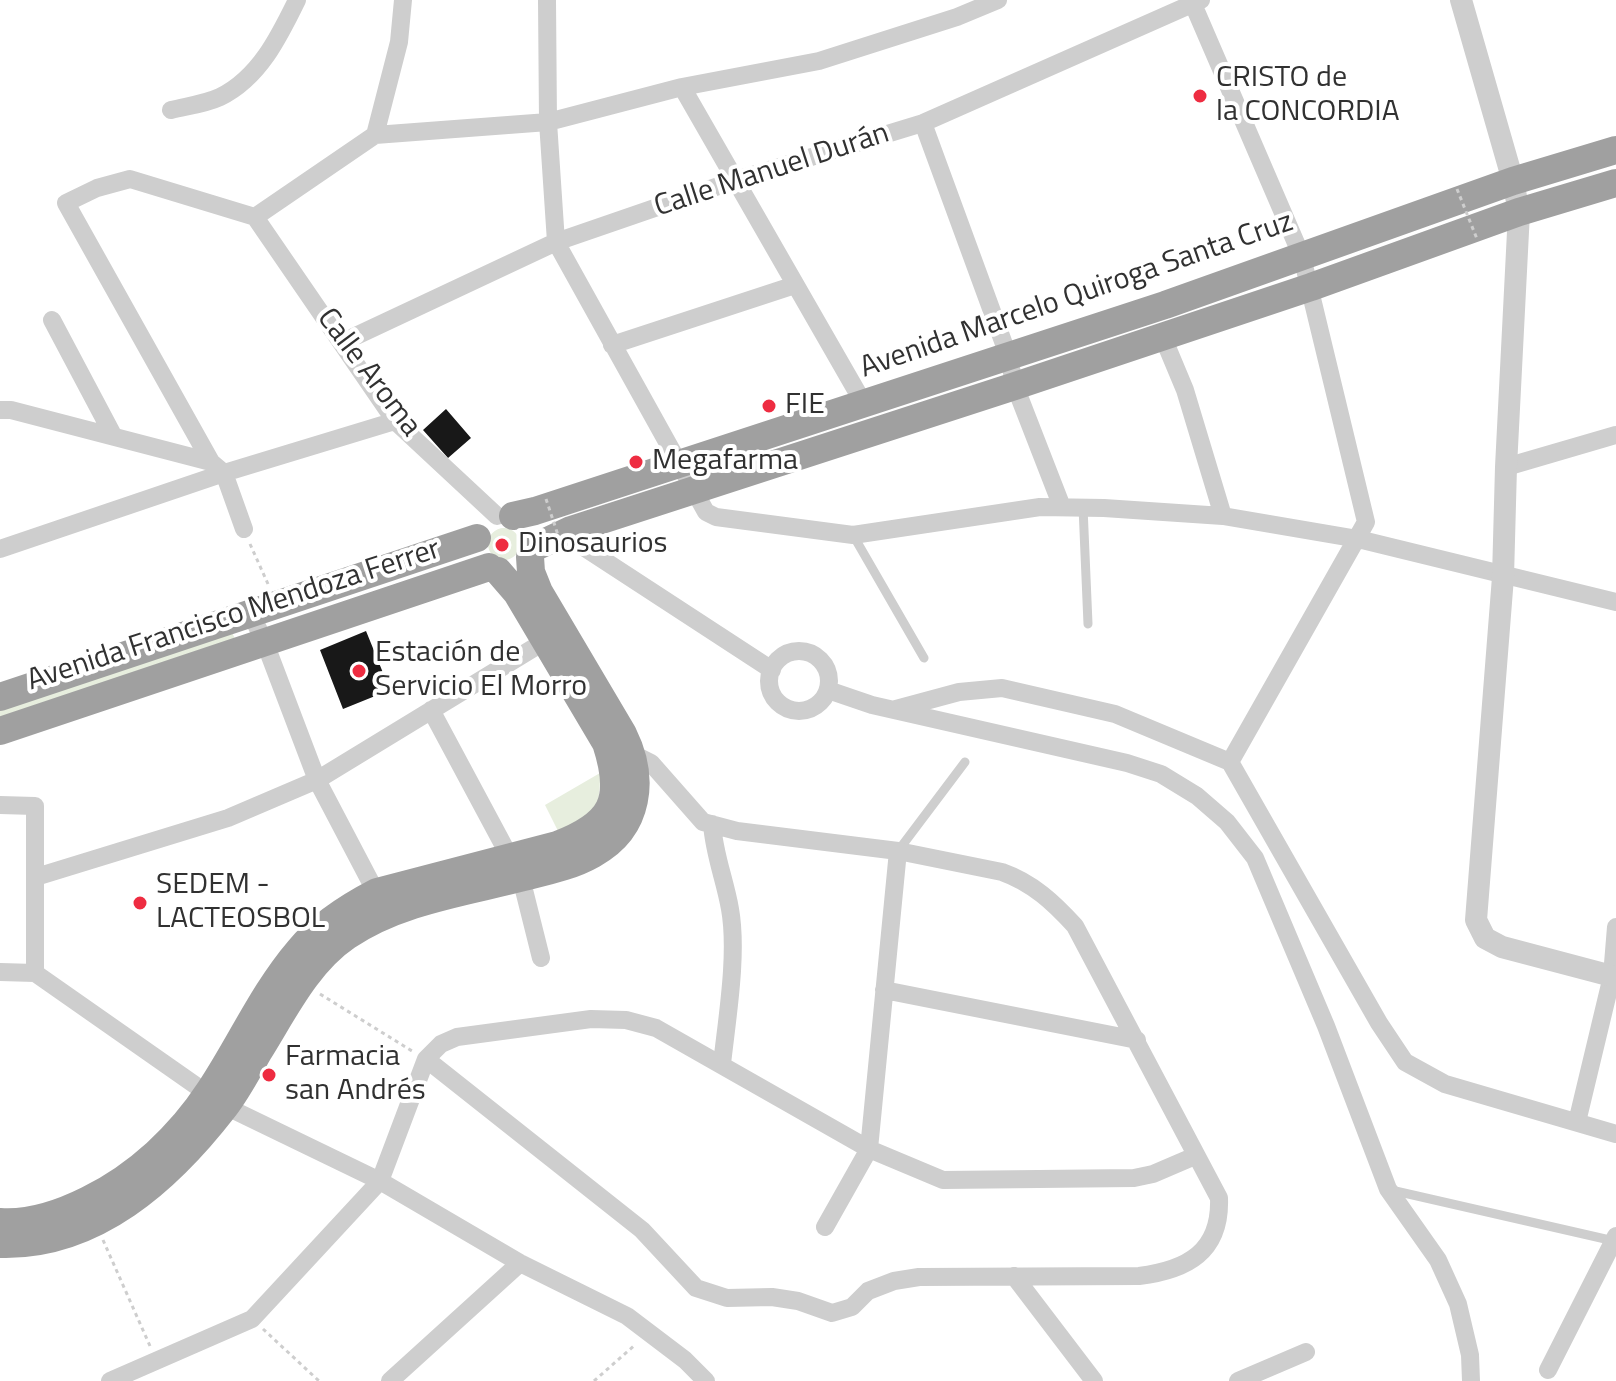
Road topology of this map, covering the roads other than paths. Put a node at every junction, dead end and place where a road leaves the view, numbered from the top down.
1 (297, 0) edge
2 (403, 0) edge
3 (547, 0) edge
4 (998, 0) edge
5 (1461, 0) edge
6 (1197, 2) edge
7 (682, 87) junction
8 (171, 110) dead end
9 (548, 122) junction
10 (923, 123) junction
11 (375, 135) junction
12 (1616, 150) edge
13 (736, 180) junction
14 (1513, 181) junction
15 (1616, 183) edge
16 (1519, 212) junction
17 (255, 217) junction
18 (556, 242) junction
19 (1302, 257) junction
20 (795, 285) junction
21 (1311, 287) junction
22 (52, 320) dead end
23 (1162, 335) junction
24 (343, 342) junction
25 (612, 345) junction
26 (1008, 355) junction
27 (1015, 386) junction
28 (864, 404) junction
29 (0, 410) edge
30 (395, 421) junction
31 (1616, 435) edge
32 (114, 437) junction
33 (678, 464) junction
34 (1506, 467) junction
35 (218, 468) junction
36 (693, 491) junction
37 (1062, 507) junction
38 (1083, 507) junction
39 (505, 516) junction
40 (1223, 516) junction
41 (244, 529) road end
42 (853, 535) junction
43 (477, 538) junction
44 (1358, 539) junction
45 (568, 541) junction
46 (0, 549) edge
47 (531, 552) junction
48 (494, 569) junction
49 (1503, 577) junction
50 (1616, 602) edge
51 (263, 608) junction
52 (1088, 624) dead end
53 (545, 641) junction
54 (265, 643) junction
55 (924, 658) dead end
56 (772, 670) junction
57 (828, 690) junction
58 (0, 697) edge
59 (431, 710) junction
60 (893, 710) junction
61 (0, 731) edge
62 (620, 744) junction
63 (965, 762) dead end
64 (1230, 762) junction
65 (317, 780) junction
66 (0, 805) edge
67 (712, 824) junction
68 (898, 851) junction
69 (516, 868) junction
70 (36, 877) junction
71 (381, 903) junction
72 (1616, 927) edge
73 (541, 958) dead end
74 (0, 972) edge
75 (35, 973) junction
76 (1614, 976) edge
77 (884, 990) junction
78 (1137, 1040) junction
79 (426, 1059) junction
80 (722, 1064) junction
81 (217, 1100) junction
82 (1577, 1122) junction
83 (1616, 1134) edge
84 (869, 1149) junction
85 (1195, 1156) junction
86 (380, 1181) junction
87 (1388, 1189) junction
88 (0, 1222) edge
89 (825, 1227) dead end
90 (1615, 1238) edge
91 (0, 1244) edge
92 (520, 1263) junction
93 (1014, 1276) junction
94 (1306, 1352) dead end
95 (1548, 1370) dead end
96 (110, 1381) edge
97 (390, 1381) edge
98 (706, 1381) edge
99 (1094, 1381) edge
100 (1238, 1381) edge
101 (1471, 1381) edge

1 - 8 street
2 - 11 street
3 - 9 street
4 - 7 street
5 - 14 street
6 - 10 street, Calle Manuel Durán
6 - 19 street
7 - 9 street
7 - 13 street
9 - 11 street
9 - 18 street
10 - 13 street, Calle Manuel Durán
10 - 26 street
11 - 17 street
12 - 14 highway, Avenida Marcelo Quiroga Santa Cruz
13 - 18 street, Calle Manuel Durán
13 - 20 street
14 - 16 street
14 - 19 highway, Avenida Marcelo Quiroga Santa Cruz
15 - 16 highway, Avenida Marcelo Quiroga Santa Cruz
16 - 21 highway, Avenida Marcelo Quiroga Santa Cruz
16 - 34 street
17 - 24 street, Calle Aroma
17 - 35 street
18 - 24 street, Calle Manuel Durán
18 - 25 street
19 - 21 street
19 - 26 highway, Avenida Marcelo Quiroga Santa Cruz
20 - 25 street
20 - 28 street
21 - 23 highway, Avenida Marcelo Quiroga Santa Cruz
21 - 44 street
22 - 32 street
23 - 27 highway, Avenida Marcelo Quiroga Santa Cruz
23 - 40 street
24 - 30 street, Calle Aroma
25 - 33 street
26 - 27 street
26 - 28 highway, Avenida Marcelo Quiroga Santa Cruz
27 - 36 highway, Avenida Marcelo Quiroga Santa Cruz
27 - 37 street
28 - 33 highway, Avenida Marcelo Quiroga Santa Cruz
29 - 32 street
30 - 35 street
30 - 39 street, Calle Aroma
31 - 34 street
32 - 35 street
33 - 36 street
33 - 39 highway, Avenida Marcelo Quiroga Santa Cruz
34 - 49 street
35 - 41 street
35 - 46 street
36 - 42 street
36 - 45 highway, Avenida Marcelo Quiroga Santa Cruz
37 - 38 street
37 - 42 street
38 - 40 street
38 - 52 lane
39 - 43 highway
39 - 47 highway
40 - 44 street
42 - 55 lane
43 - 48 highway
43 - 51 highway, Avenida Francisco Mendoza Ferrer
44 - 49 street
44 - 64 street
45 - 47 highway, Avenida Marcelo Quiroga Santa Cruz
45 - 56 street
47 - 48 highway
47 - 62 highway
48 - 53 highway
48 - 54 highway, Avenida Francisco Mendoza Ferrer
49 - 50 street
49 - 76 street
51 - 54 street
51 - 58 highway, Avenida Francisco Mendoza Ferrer
53 - 59 street
53 - 62 highway
54 - 61 highway, Avenida Francisco Mendoza Ferrer
54 - 65 street
56 - 57 street
56 - 57 street
57 - 60 street
59 - 65 street
59 - 69 street
60 - 64 street
60 - 87 street
62 - 67 street
62 - 69 highway
63 - 68 lane
64 - 82 street
65 - 70 street
65 - 71 street
66 - 70 street
67 - 68 street
67 - 80 street
68 - 77 street
68 - 78 street
69 - 71 highway
69 - 73 street
70 - 75 street
71 - 81 highway
71 - 81 highway
72 - 76 street
74 - 75 street
75 - 81 street
76 - 82 street
77 - 78 street
77 - 84 street
78 - 85 street
79 - 80 street
79 - 86 street
79 - 93 street
80 - 84 street
81 - 86 street
81 - 88 highway
81 - 91 highway
82 - 83 street
84 - 85 street
84 - 89 street
85 - 93 street
86 - 92 street
86 - 96 street
87 - 90 lane
87 - 101 street
90 - 95 street
92 - 97 street
92 - 98 street
93 - 99 street
94 - 100 street

